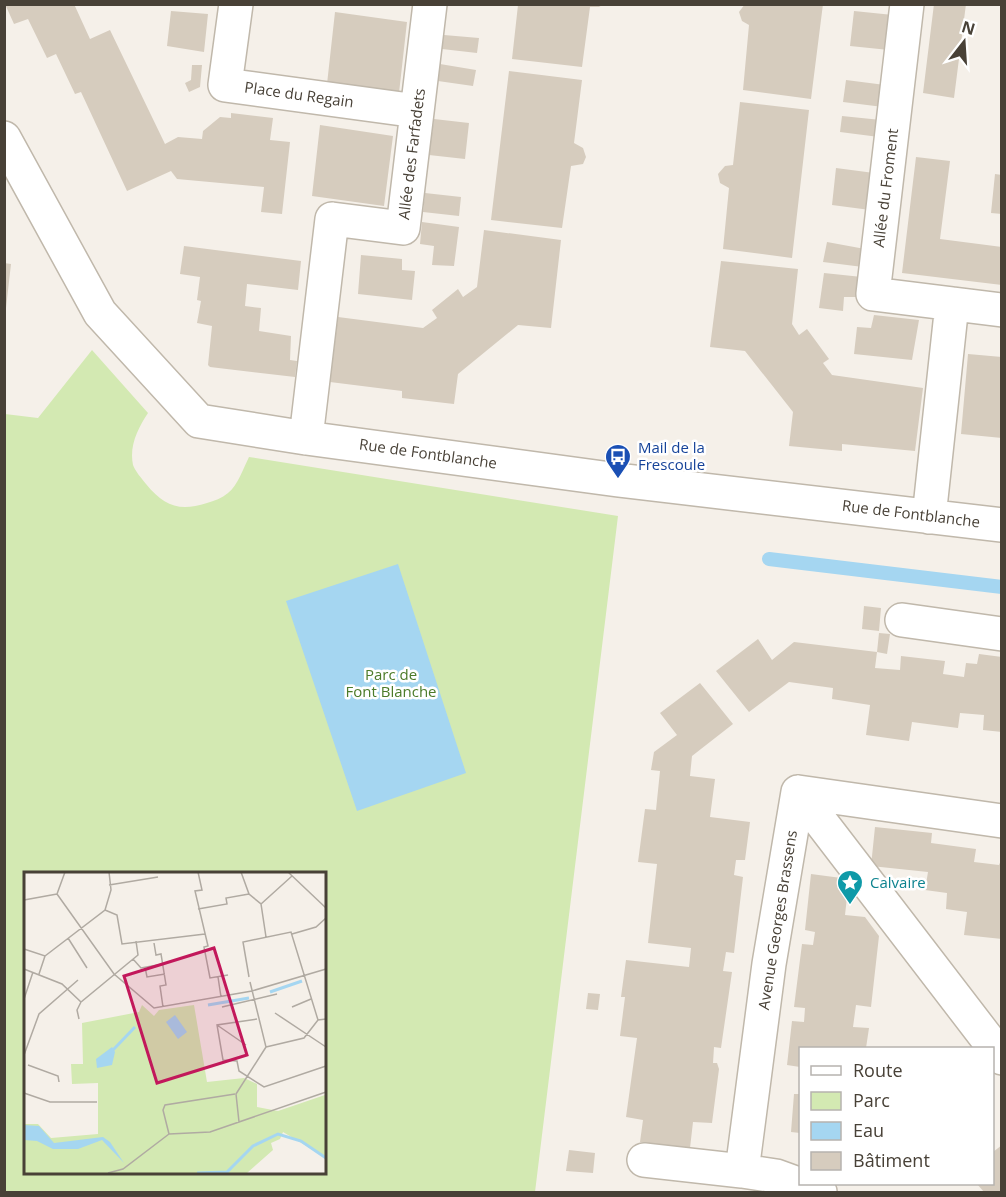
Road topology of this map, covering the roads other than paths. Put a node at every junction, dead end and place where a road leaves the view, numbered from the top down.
1 (236, 4) edge
2 (430, 4) edge
3 (907, 4) edge
4 (417, 111) junction
5 (4, 138) edge
6 (952, 304) junction
7 (1002, 310) edge
8 (306, 438) junction
9 (929, 517) junction
10 (1002, 525) edge
11 (902, 620) dead end
12 (1002, 634) edge
13 (798, 792) junction
14 (1002, 821) edge
15 (994, 1047) edge
16 (644, 1160) dead end
17 (742, 1171) junction
18 (799, 1184) edge
19 (801, 1185) edge
20 (820, 1192) edge

1 - 4 street, Place du Regain
2 - 4 street, Allée des Farfadets
3 - 6 street, Allée du Froment
4 - 8 street, Allée des Farfadets
5 - 8 street, Rue de Fontblanche
6 - 7 street, Allée du Froment
6 - 9 street
8 - 9 street, Rue de Fontblanche
9 - 10 street, Rue de Fontblanche
11 - 12 street
13 - 14 street
13 - 15 street
13 - 17 street, Avenue Georges Brassens
16 - 17 street
17 - 18 street
19 - 20 street

